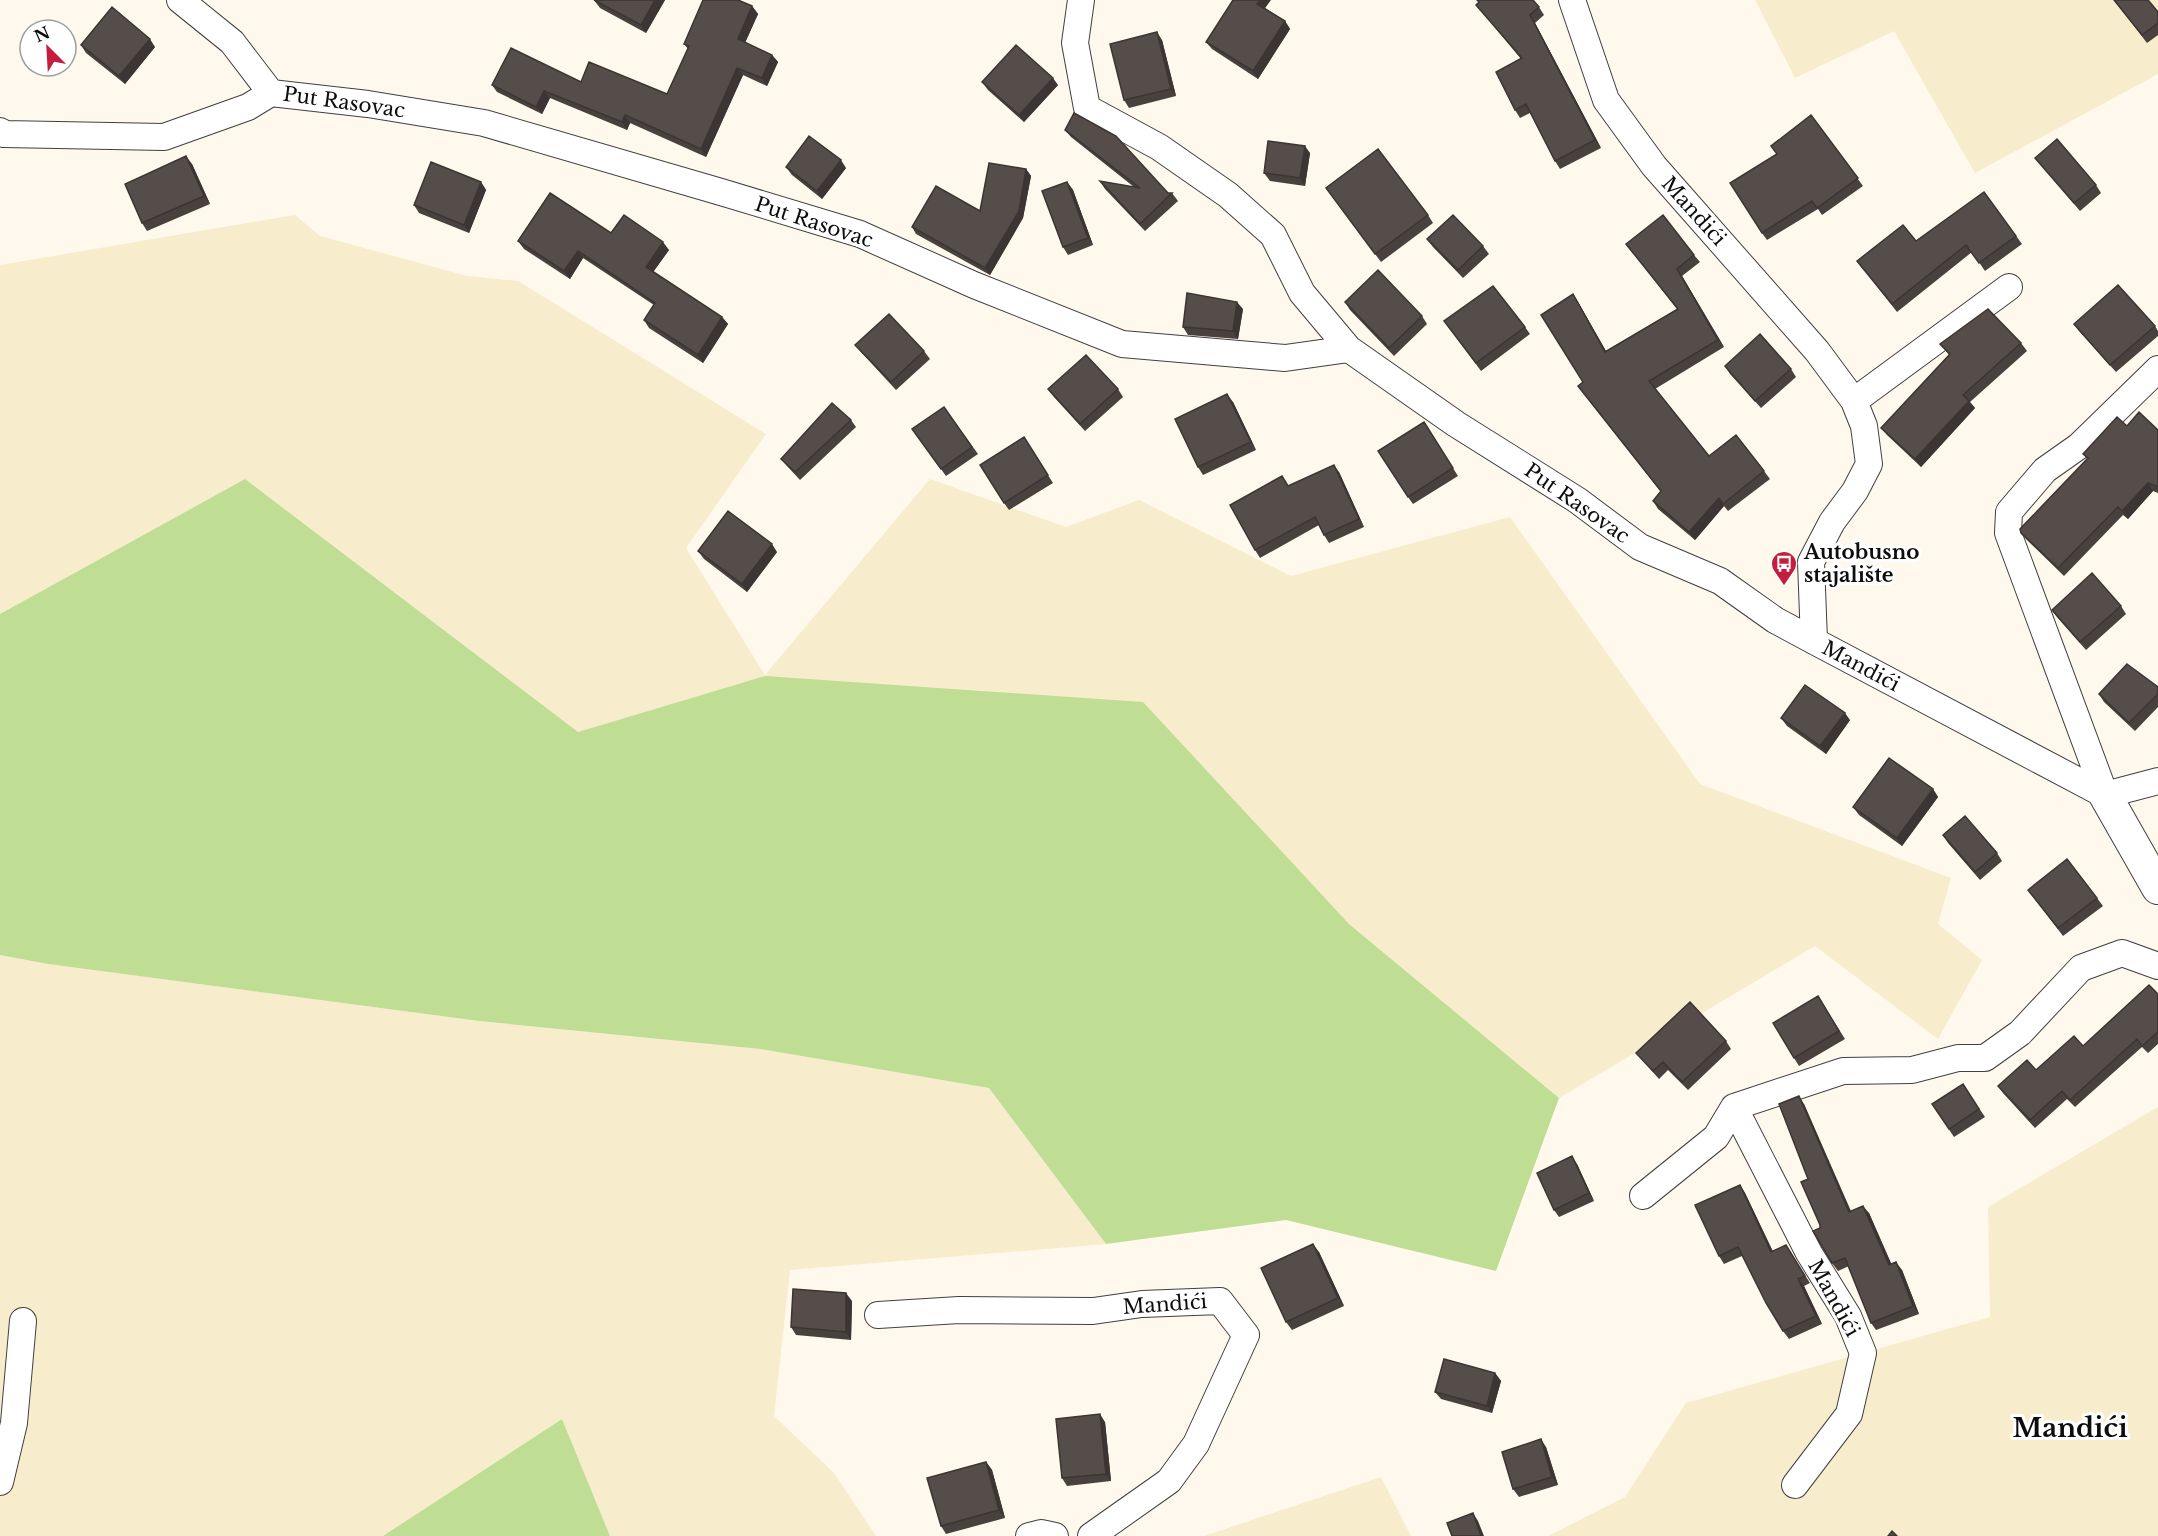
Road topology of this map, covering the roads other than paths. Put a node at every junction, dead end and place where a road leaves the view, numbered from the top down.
1 (180, 0) edge
2 (1081, 0) edge
3 (1572, 0) edge
4 (271, 93) junction
5 (0, 131) edge
6 (2009, 287) dead end
7 (1349, 349) junction
8 (2158, 369) edge
9 (1854, 401) junction
10 (1814, 641) junction
11 (2158, 781) edge
12 (2105, 795) junction
13 (2158, 888) edge
14 (2158, 966) edge
15 (1734, 1107) junction
16 (1643, 1196) dead end
17 (878, 1315) dead end
18 (23, 1321) dead end
19 (0, 1482) edge
20 (1795, 1485) dead end
21 (1029, 1536) edge
22 (1055, 1536) edge
23 (1091, 1536) edge

1 - 4 street, Put Rasovac
2 - 7 street, Put Rasovac
3 - 9 street, Mandići
4 - 5 street, Put Rasovac
4 - 7 street, Put Rasovac
6 - 9 street
7 - 10 street, Put Rasovac
8 - 12 street
9 - 10 street, Mandići
10 - 12 street, Mandići
11 - 12 street
12 - 13 street
14 - 15 street
15 - 16 street
15 - 20 street, Mandići
17 - 23 street, Mandići
18 - 19 street
21 - 22 street

